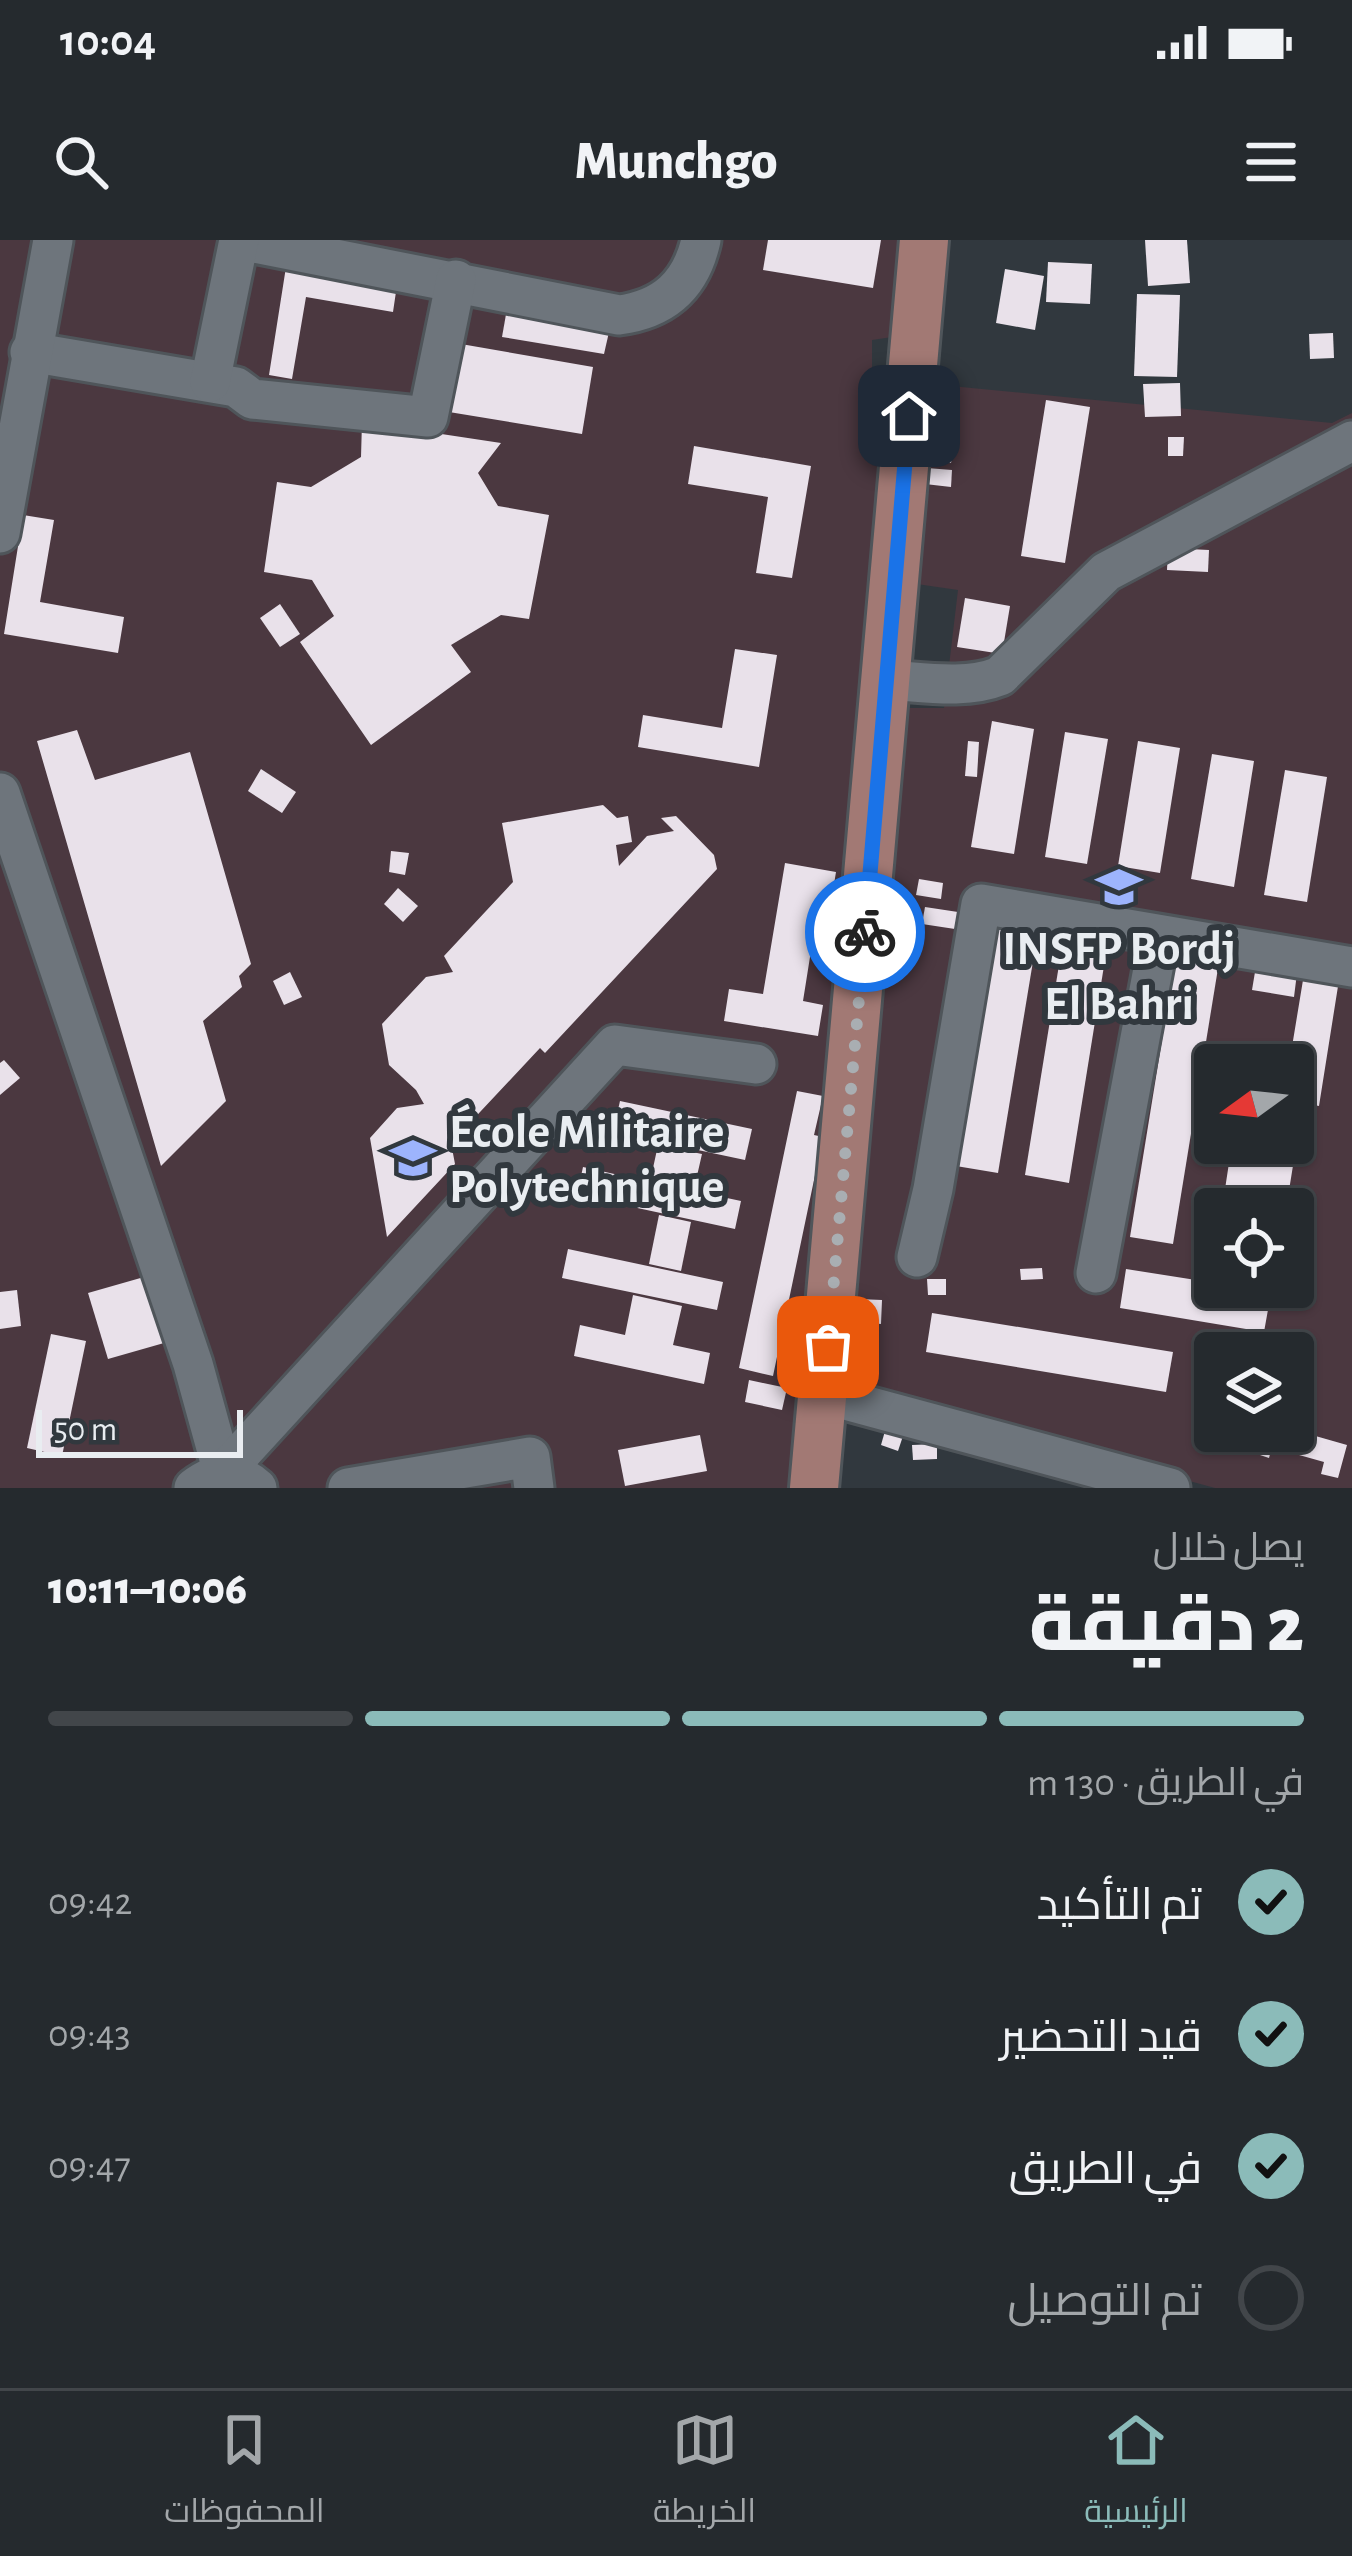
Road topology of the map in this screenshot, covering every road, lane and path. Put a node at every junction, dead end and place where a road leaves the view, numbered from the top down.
1 (53, 240) edge
2 (700, 240) edge
3 (924, 240) edge
4 (456, 280) junction
5 (22, 327) edge
6 (210, 382) junction
7 (1352, 441) edge
8 (0, 533) edge
9 (887, 680) junction
10 (0, 793) edge
11 (1159, 937) junction
12 (1352, 968) edge
13 (756, 1064) dead end
14 (917, 1257) dead end
15 (1096, 1273) dead end
16 (823, 1394) junction
17 (225, 1483) edge
18 (347, 1488) edge
19 (534, 1488) edge
20 (814, 1488) edge
21 (1170, 1488) edge

1 - 5 street
2 - 4 street
3 - 9 main road
4 - 6 street
4 - 6 street
5 - 6 street
5 - 8 street
7 - 9 street
9 - 16 main road
10 - 17 street
11 - 12 street
11 - 14 street
11 - 15 street
13 - 17 street
16 - 20 main road
16 - 21 street
18 - 19 street

